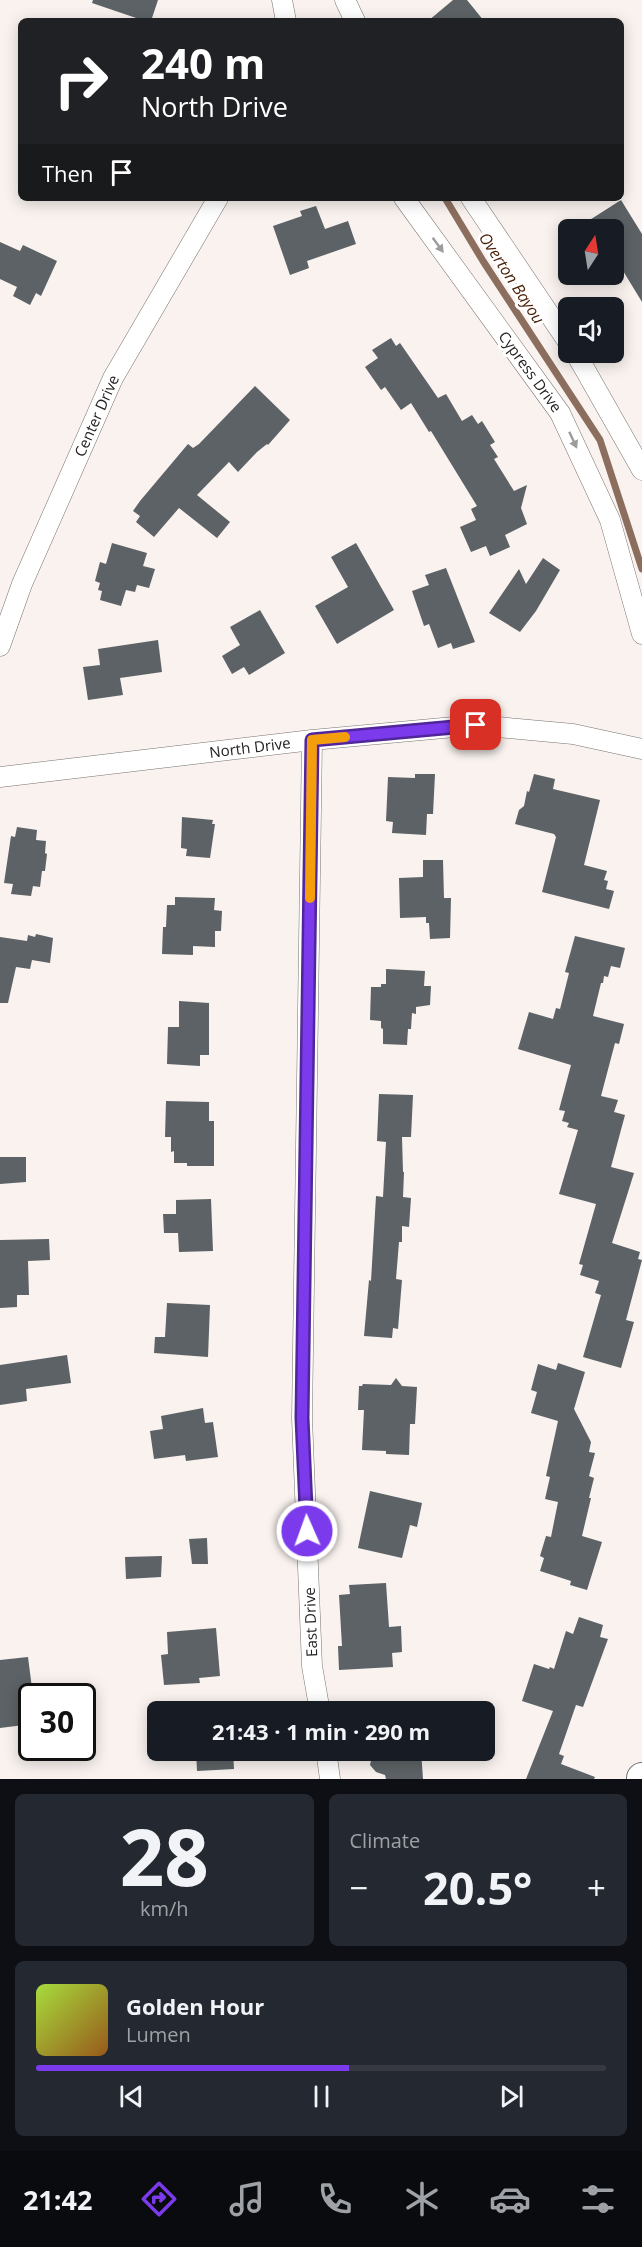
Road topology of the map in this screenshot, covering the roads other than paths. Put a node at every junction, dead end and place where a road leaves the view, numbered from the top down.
1 (282, 0) edge
2 (345, 0) edge
3 (285, 18) edge
4 (354, 18) edge
5 (216, 201) edge
6 (406, 201) edge
7 (473, 201) edge
8 (558, 327) edge
9 (581, 363) edge
10 (642, 470) edge
11 (642, 634) edge
12 (0, 646) edge
13 (312, 740) junction
14 (642, 748) edge
15 (0, 777) edge
16 (318, 1701) edge
17 (328, 1761) edge
18 (330, 1779) edge

1 - 3 street
2 - 4 street
5 - 12 street, Center Drive
6 -> 11 street, Cypress Drive
7 - 8 street
9 - 10 street
13 - 14 street, North Drive
13 - 15 street, North Drive
13 - 16 street, East Drive
17 - 18 street

